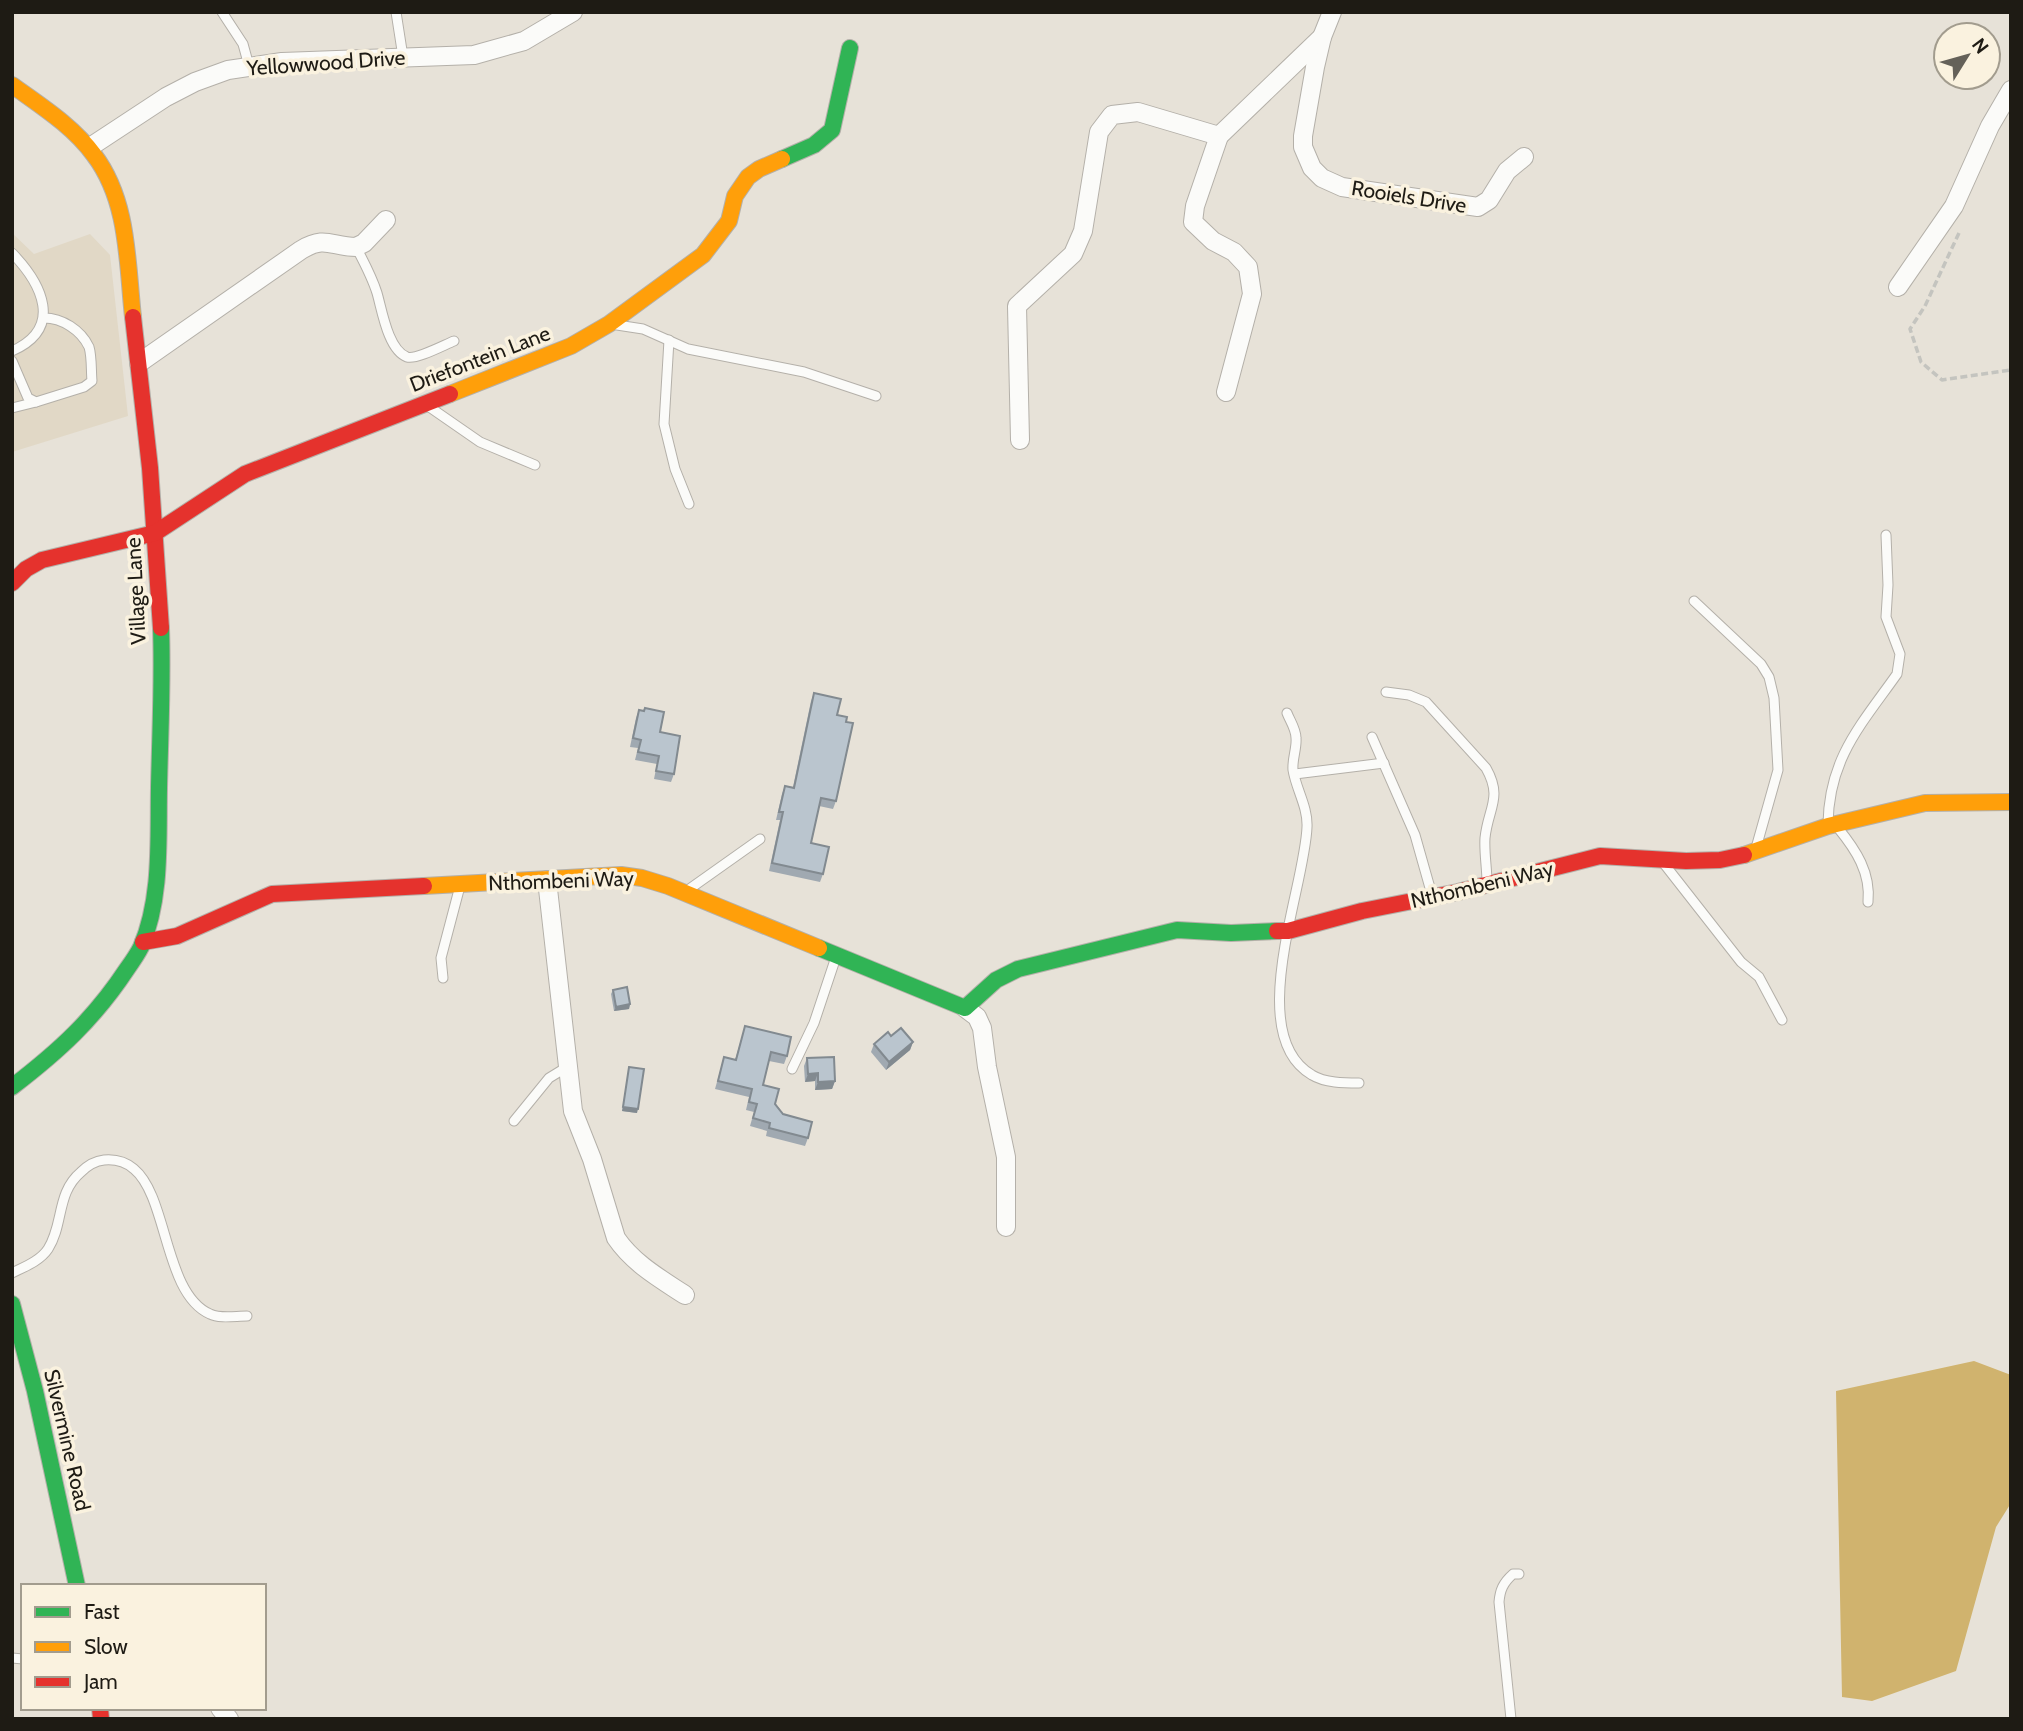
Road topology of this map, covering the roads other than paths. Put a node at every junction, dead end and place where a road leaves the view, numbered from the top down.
1 (222, 12) edge
2 (396, 12) edge
3 (573, 12) edge
4 (1332, 12) edge
5 (557, 17) edge
6 (1322, 37) junction
7 (850, 48) dead end
8 (403, 57) junction
9 (248, 66) junction
10 (12, 85) edge
11 (2011, 90) edge
12 (1219, 136) junction
13 (89, 147) junction
14 (1524, 157) dead end
15 (386, 220) dead end
16 (356, 247) junction
17 (12, 253) edge
18 (1898, 287) dead end
19 (44, 318) junction
20 (609, 324) junction
21 (669, 340) junction
22 (454, 341) dead end
23 (12, 351) edge
24 (12, 361) edge
25 (139, 363) junction
26 (1226, 392) dead end
27 (876, 396) dead end
28 (36, 402) junction
29 (423, 403) junction
30 (12, 408) edge
31 (1020, 440) dead end
32 (536, 465) dead end
33 (689, 504) dead end
34 (155, 533) junction
35 (1886, 535) dead end
36 (12, 583) edge
37 (1694, 601) dead end
38 (1386, 692) dead end
39 (1287, 713) dead end
40 (1372, 737) dead end
41 (1384, 763) junction
42 (1295, 774) junction
43 (2011, 802) edge
44 (1831, 825) junction
45 (760, 839) dead end
46 (1755, 853) junction
47 (1660, 859) junction
48 (547, 880) junction
49 (1488, 884) junction
50 (460, 885) junction
51 (684, 893) junction
52 (1432, 897) junction
53 (1868, 902) dead end
54 (1288, 931) junction
55 (143, 942) junction
56 (836, 955) junction
57 (443, 978) dead end
58 (965, 1008) junction
59 (1782, 1020) dead end
60 (567, 1068) junction
61 (792, 1069) dead end
62 (1359, 1083) dead end
63 (12, 1087) edge
64 (514, 1121) dead end
65 (1006, 1227) dead end
66 (12, 1273) edge
67 (685, 1295) dead end
68 (12, 1304) edge
69 (247, 1316) dead end
70 (1520, 1574) dead end
71 (77, 1584) edge
72 (1511, 1719) edge

1 - 9 lane
2 - 8 lane
3 - 5 street, Yellowwood Drive
4 - 6 street, Rooiels Drive
5 - 8 street, Yellowwood Drive
6 - 12 street
6 - 14 street, Rooiels Drive
7 - 20 street, Driefontein Lane
8 - 9 street, Yellowwood Drive
9 - 13 street, Yellowwood Drive
10 - 13 street, Village Lane
11 - 18 street
12 - 26 street
12 - 31 street
13 - 25 street, Village Lane
15 - 16 street
16 - 22 lane
16 - 25 street
17 - 19 lane
19 - 23 lane
19 - 28 lane
20 - 21 lane
20 - 29 street, Driefontein Lane
21 - 27 lane
21 - 33 lane
24 - 28 lane
25 - 34 street, Village Lane
28 - 30 lane
29 - 32 lane
29 - 34 street, Driefontein Lane
34 - 36 street, Driefontein Lane
34 - 55 street, Village Lane
35 - 44 lane
37 - 46 lane
38 - 49 lane
39 - 42 lane
40 - 41 lane
41 - 42 lane
41 - 52 lane
42 - 54 lane
43 - 44 street, Nthombeni Way
44 - 46 street, Nthombeni Way
44 - 53 lane
45 - 51 lane
46 - 47 street, Nthombeni Way
47 - 49 street, Nthombeni Way
47 - 59 lane
48 - 50 street, Nthombeni Way
48 - 51 street, Nthombeni Way
48 - 60 street
49 - 52 street, Nthombeni Way
50 - 55 street, Nthombeni Way
50 - 57 lane
51 - 56 street, Nthombeni Way
52 - 54 street, Nthombeni Way
54 - 58 street, Nthombeni Way
54 - 62 lane
55 - 63 street, Village Lane
56 - 58 street, Nthombeni Way
56 - 61 lane
58 - 65 street
60 - 64 lane
60 - 67 street
66 - 69 lane
68 - 71 street, Silvermine Road
70 - 72 lane

